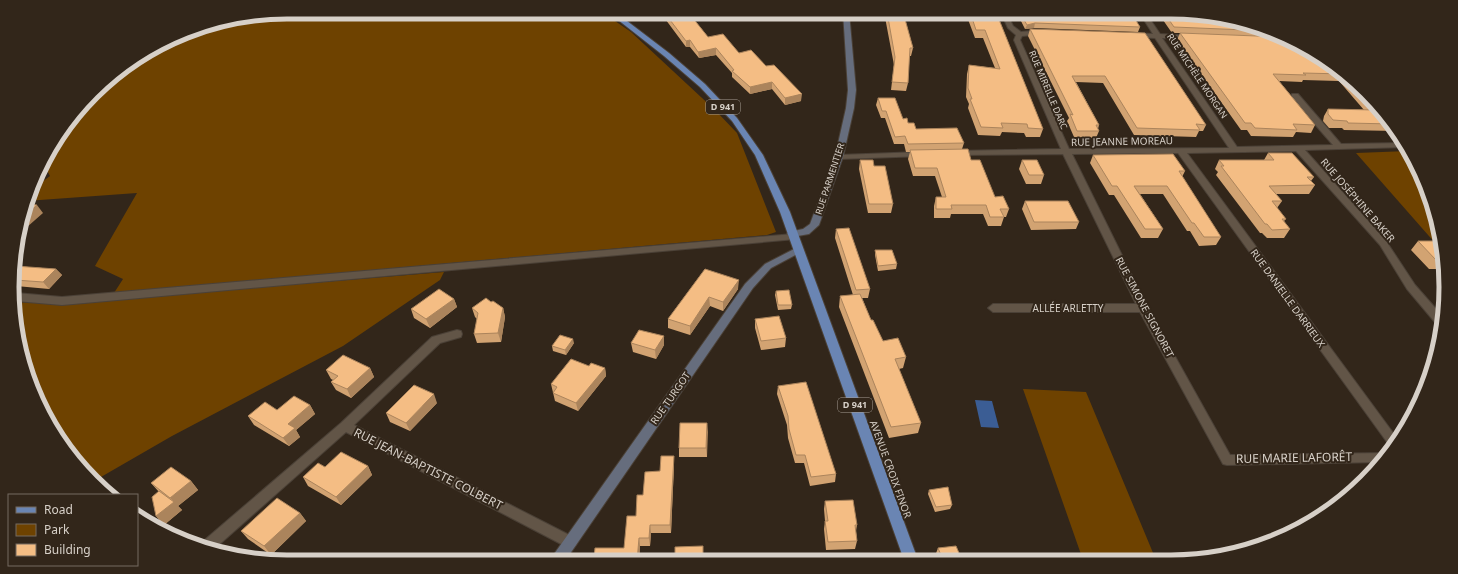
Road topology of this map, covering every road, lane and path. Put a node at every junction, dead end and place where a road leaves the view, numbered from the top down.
1 (620, 19) edge
2 (847, 19) edge
3 (1007, 19) edge
4 (1146, 19) edge
5 (1049, 32) edge
6 (1020, 34) junction
7 (1127, 34) edge
8 (1157, 35) junction
9 (1197, 37) edge
10 (1295, 96) dead end
11 (1398, 145) edge
12 (1339, 147) junction
13 (1298, 148) junction
14 (1236, 150) junction
15 (1181, 151) junction
16 (1066, 152) junction
17 (928, 154) edge
18 (944, 154) edge
19 (839, 157) junction
20 (793, 236) junction
21 (798, 250) junction
22 (20, 297) edge
23 (993, 308) dead end
24 (1144, 308) junction
25 (1437, 317) edge
26 (458, 334) dead end
27 (345, 426) junction
28 (1391, 440) edge
29 (1378, 457) edge
30 (1227, 460) joint
31 (570, 542) junction
32 (210, 544) edge
33 (560, 555) edge
34 (909, 555) edge

1 - 20 main road, D 941
2 - 19 street, RUE PARMENTIER
3 - 6 street
4 - 8 street, RUE MICHÈLE MORGAN
5 - 6 street
6 - 16 street, RUE MIREILLE DARC
7 - 8 street
8 - 9 street
8 - 14 street, RUE MICHÈLE MORGAN
10 - 12 street
11 - 12 street, RUE JEANNE MOREAU
12 - 13 street, RUE JEANNE MOREAU
13 - 14 street, RUE JEANNE MOREAU
13 - 25 street, RUE JOSÉPHINE BAKER
14 - 15 street, RUE JEANNE MOREAU
15 - 16 street, RUE JEANNE MOREAU
15 - 28 street, RUE DANIELLE DARRIEUX
16 - 18 street, RUE JEANNE MOREAU
16 - 24 street, RUE SIMONE SIGNORET
17 - 19 street
19 - 20 street, RUE PARMENTIER
20 - 21 main road, D 941
20 - 22 street
21 - 31 street, RUE TURGOT
21 - 34 main road, AVENUE CROIX FINOR / D 941
23 - 24 street, ALLÉE ARLETTY
24 - 30 street, RUE SIMONE SIGNORET
26 - 27 street
27 - 31 street, RUE JEAN-BAPTISTE COLBERT
27 - 32 street, RUE JEAN-BAPTISTE COLBERT
29 - 30 street, RUE MARIE LAFORÊT
31 - 33 street, RUE TURGOT

